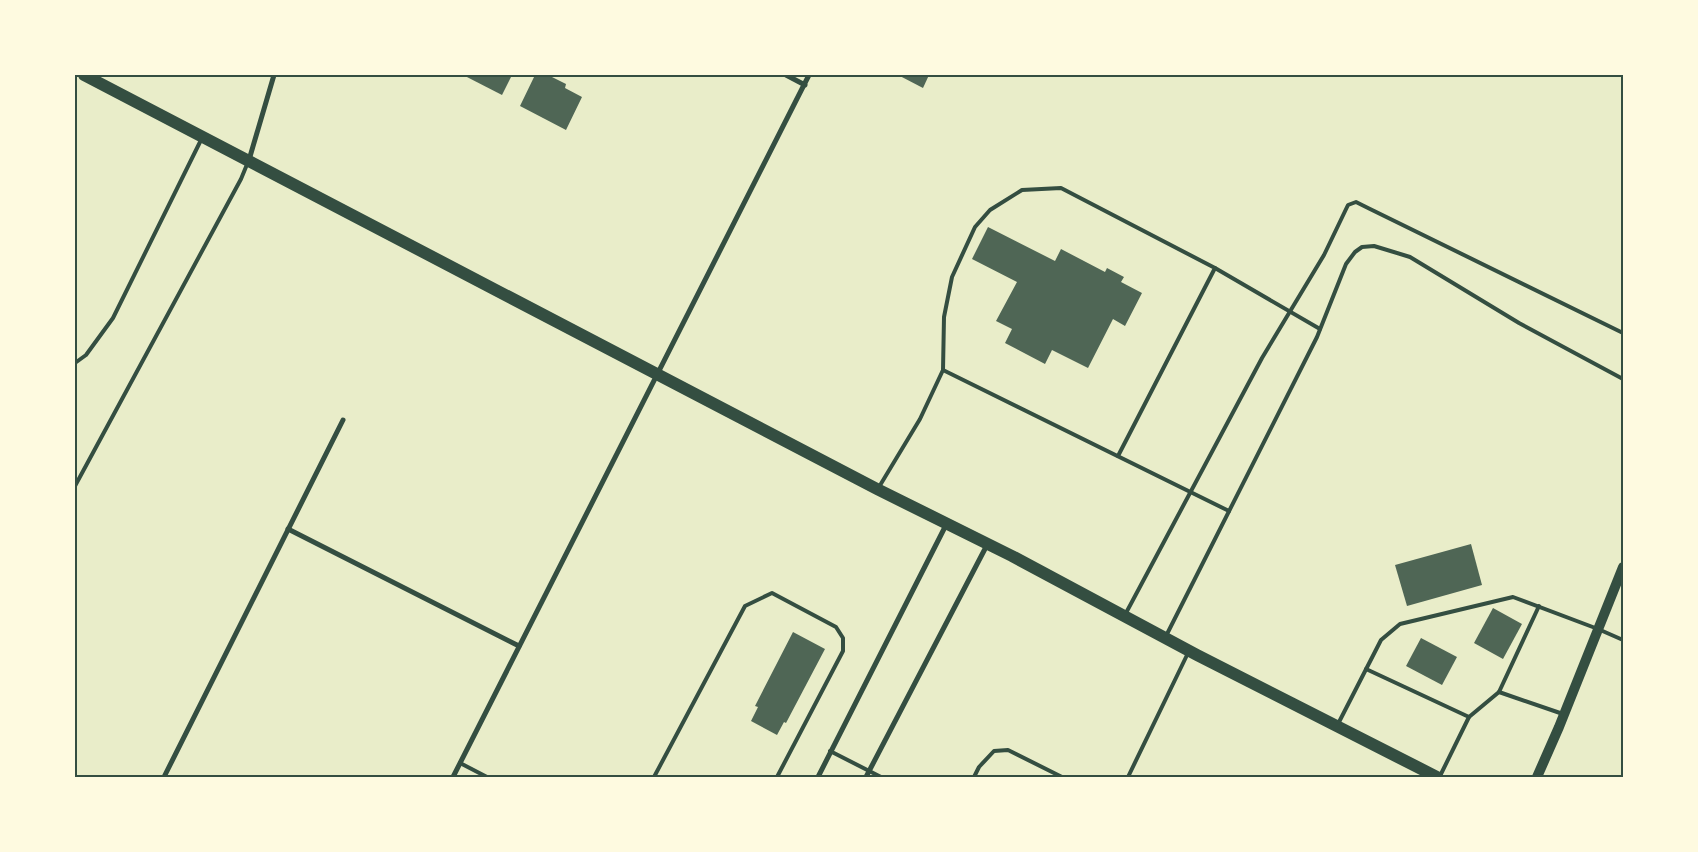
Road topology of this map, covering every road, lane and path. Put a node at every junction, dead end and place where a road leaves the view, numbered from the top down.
1 (84, 75) edge
2 (274, 75) edge
3 (786, 75) edge
4 (809, 75) edge
5 (805, 84) junction
6 (202, 136) junction
7 (249, 160) junction
8 (1214, 268) junction
9 (1289, 312) junction
10 (1320, 329) junction
11 (1623, 333) edge
12 (75, 362) edge
13 (943, 370) junction
14 (658, 373) junction
15 (1623, 379) edge
16 (343, 420) dead end
17 (1118, 456) junction
18 (75, 486) edge
19 (877, 489) junction
20 (1190, 492) junction
21 (1229, 511) junction
22 (946, 525) junction
23 (288, 529) junction
24 (987, 545) junction
25 (1623, 567) edge
26 (1539, 606) junction
27 (1124, 617) junction
28 (1598, 629) junction
29 (1165, 638) junction
30 (1623, 640) edge
31 (519, 646) junction
32 (1189, 651) junction
33 (1366, 668) junction
34 (1499, 692) junction
35 (1564, 715) junction
36 (1469, 717) junction
37 (1337, 726) junction
38 (830, 751) junction
39 (460, 763) junction
40 (868, 774) edge
41 (164, 777) edge
42 (453, 777) edge
43 (487, 777) edge
44 (654, 777) edge
45 (777, 777) edge
46 (818, 777) edge
47 (881, 777) edge
48 (974, 777) edge
49 (1062, 777) edge
50 (1128, 777) edge
51 (1438, 777) edge
52 (1537, 777) edge

1 - 6 main road
2 - 7 street
3 - 5 street
4 - 5 street
5 - 14 street
6 - 7 main road
6 - 12 lane
7 - 14 main road
7 - 18 lane
8 - 9 lane
8 - 13 lane
8 - 17 lane
9 - 10 lane
9 - 11 lane
9 - 20 lane
10 - 15 lane
10 - 21 lane
13 - 17 lane
13 - 19 lane
14 - 19 main road
14 - 31 street
16 - 23 street
17 - 20 lane
19 - 22 main road
20 - 21 lane
20 - 27 lane
21 - 29 lane
22 - 24 main road
22 - 38 street
23 - 31 street
23 - 41 street
24 - 27 main road
24 - 40 street
25 - 28 main road
26 - 28 lane
26 - 33 lane
26 - 34 lane
27 - 29 main road
28 - 30 lane
28 - 35 main road
29 - 32 main road
31 - 39 street
32 - 37 main road
32 - 50 lane
33 - 36 lane
33 - 37 lane
34 - 35 lane
34 - 36 lane
35 - 52 main road
36 - 51 lane
37 - 51 main road
38 - 40 lane
38 - 46 street
39 - 42 street
39 - 43 lane
40 - 47 lane
44 - 45 lane
48 - 49 lane

